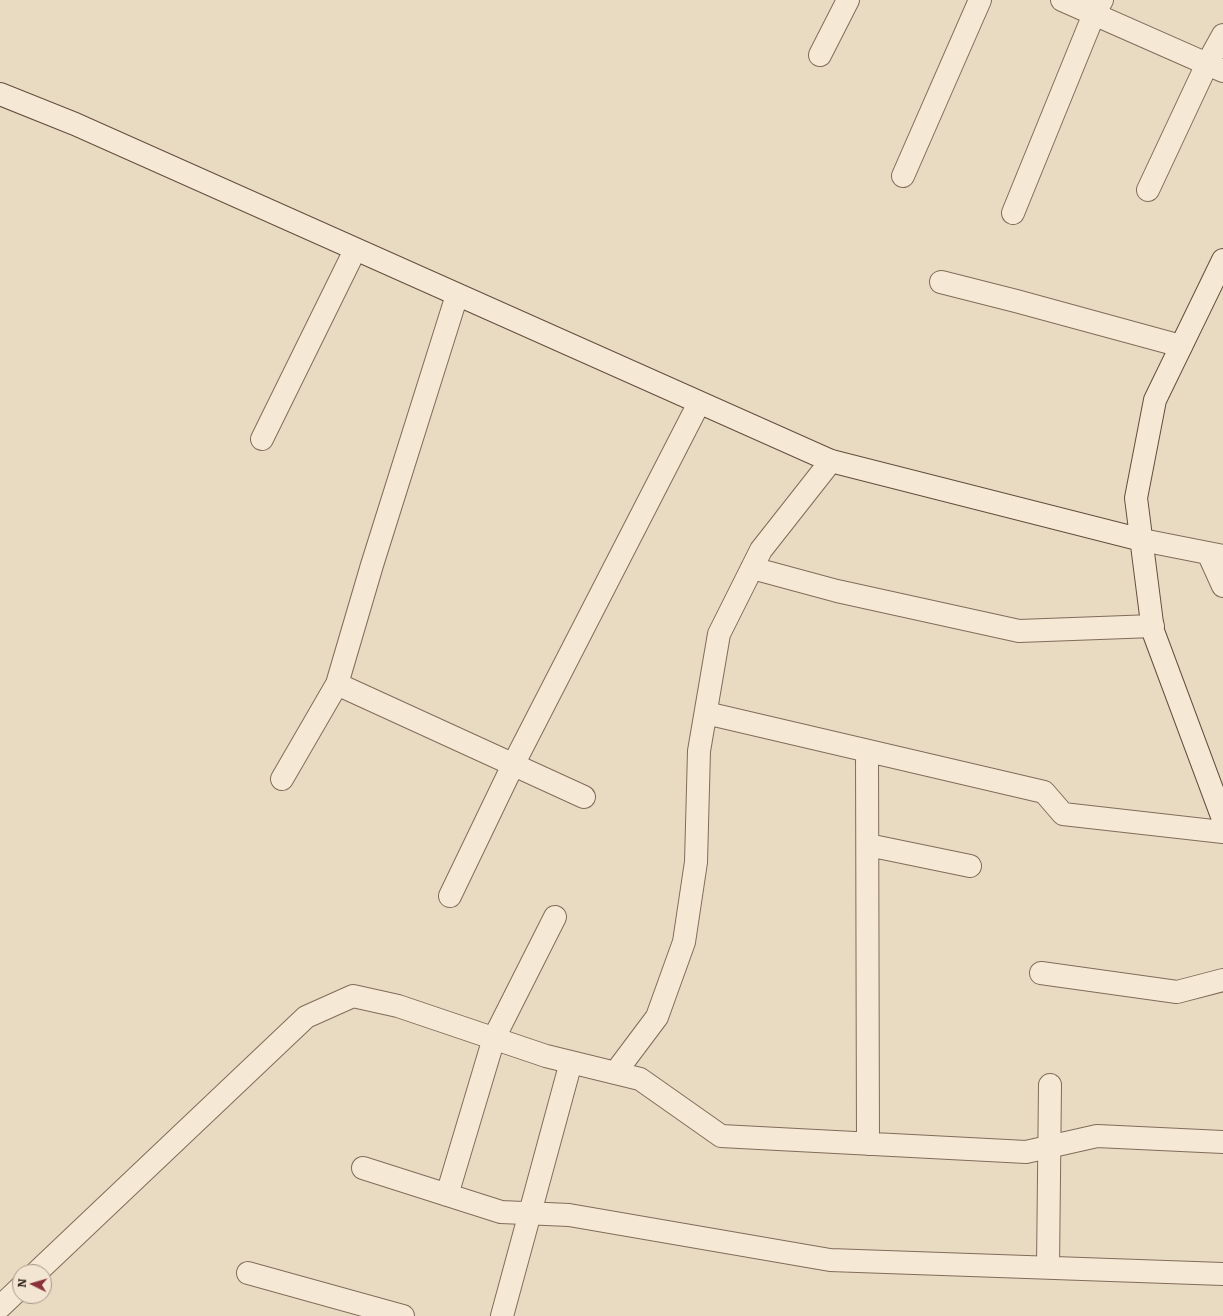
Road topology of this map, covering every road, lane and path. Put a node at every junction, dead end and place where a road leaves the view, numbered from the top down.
1 (848, 0) edge
2 (980, 0) edge
3 (1062, 0) edge
4 (1098, 7) edge
5 (1223, 35) edge
6 (820, 55) dead end
7 (1215, 67) edge
8 (0, 94) edge
9 (902, 176) dead end
10 (1148, 190) dead end
11 (1013, 213) dead end
12 (356, 250) junction
13 (1223, 260) edge
14 (941, 282) dead end
15 (457, 295) junction
16 (1181, 346) junction
17 (699, 403) junction
18 (262, 439) dead end
19 (831, 461) junction
20 (1142, 540) junction
21 (1216, 555) edge
22 (752, 568) junction
23 (1223, 586) edge
24 (1153, 626) junction
25 (337, 684) junction
26 (706, 713) junction
27 (867, 751) junction
28 (513, 765) junction
29 (282, 779) dead end
30 (584, 797) dead end
31 (1223, 819) edge
32 (1223, 832) edge
33 (868, 846) junction
34 (970, 866) dead end
35 (450, 896) dead end
36 (555, 917) dead end
37 (1042, 973) dead end
38 (1223, 980) edge
39 (494, 1038) junction
40 (571, 1062) junction
41 (615, 1073) junction
42 (1050, 1085) dead end
43 (1223, 1142) edge
44 (868, 1144) junction
45 (1049, 1147) junction
46 (363, 1168) dead end
47 (447, 1195) junction
48 (530, 1214) junction
49 (45, 1264) edge
50 (1048, 1267) junction
51 (248, 1273) dead end
52 (1223, 1274) edge
53 (12, 1296) edge
54 (0, 1307) edge
55 (403, 1316) edge
56 (502, 1316) edge

1 - 6 street
2 - 9 street
3 - 4 street
4 - 7 street
4 - 11 street
5 - 7 street
7 - 10 street
8 - 12 street
12 - 15 street
12 - 18 street
13 - 16 street
14 - 16 street
15 - 17 street
15 - 25 street
16 - 20 street
17 - 19 street
17 - 28 street
19 - 20 street
19 - 22 street
20 - 21 street
20 - 24 street
21 - 23 street
22 - 24 street
22 - 26 street
24 - 31 street
25 - 28 street
25 - 29 street
26 - 27 street
26 - 41 street
27 - 32 street
27 - 33 street
28 - 30 street
28 - 35 street
33 - 34 street
33 - 44 street
36 - 39 street
37 - 38 street
39 - 40 street
39 - 47 street
39 - 49 street
40 - 41 street
40 - 48 street
41 - 44 street
42 - 45 street
43 - 45 street
44 - 45 street
45 - 50 street
46 - 47 street
47 - 48 street
48 - 50 street
48 - 56 street
50 - 52 street
51 - 55 street
53 - 54 street

